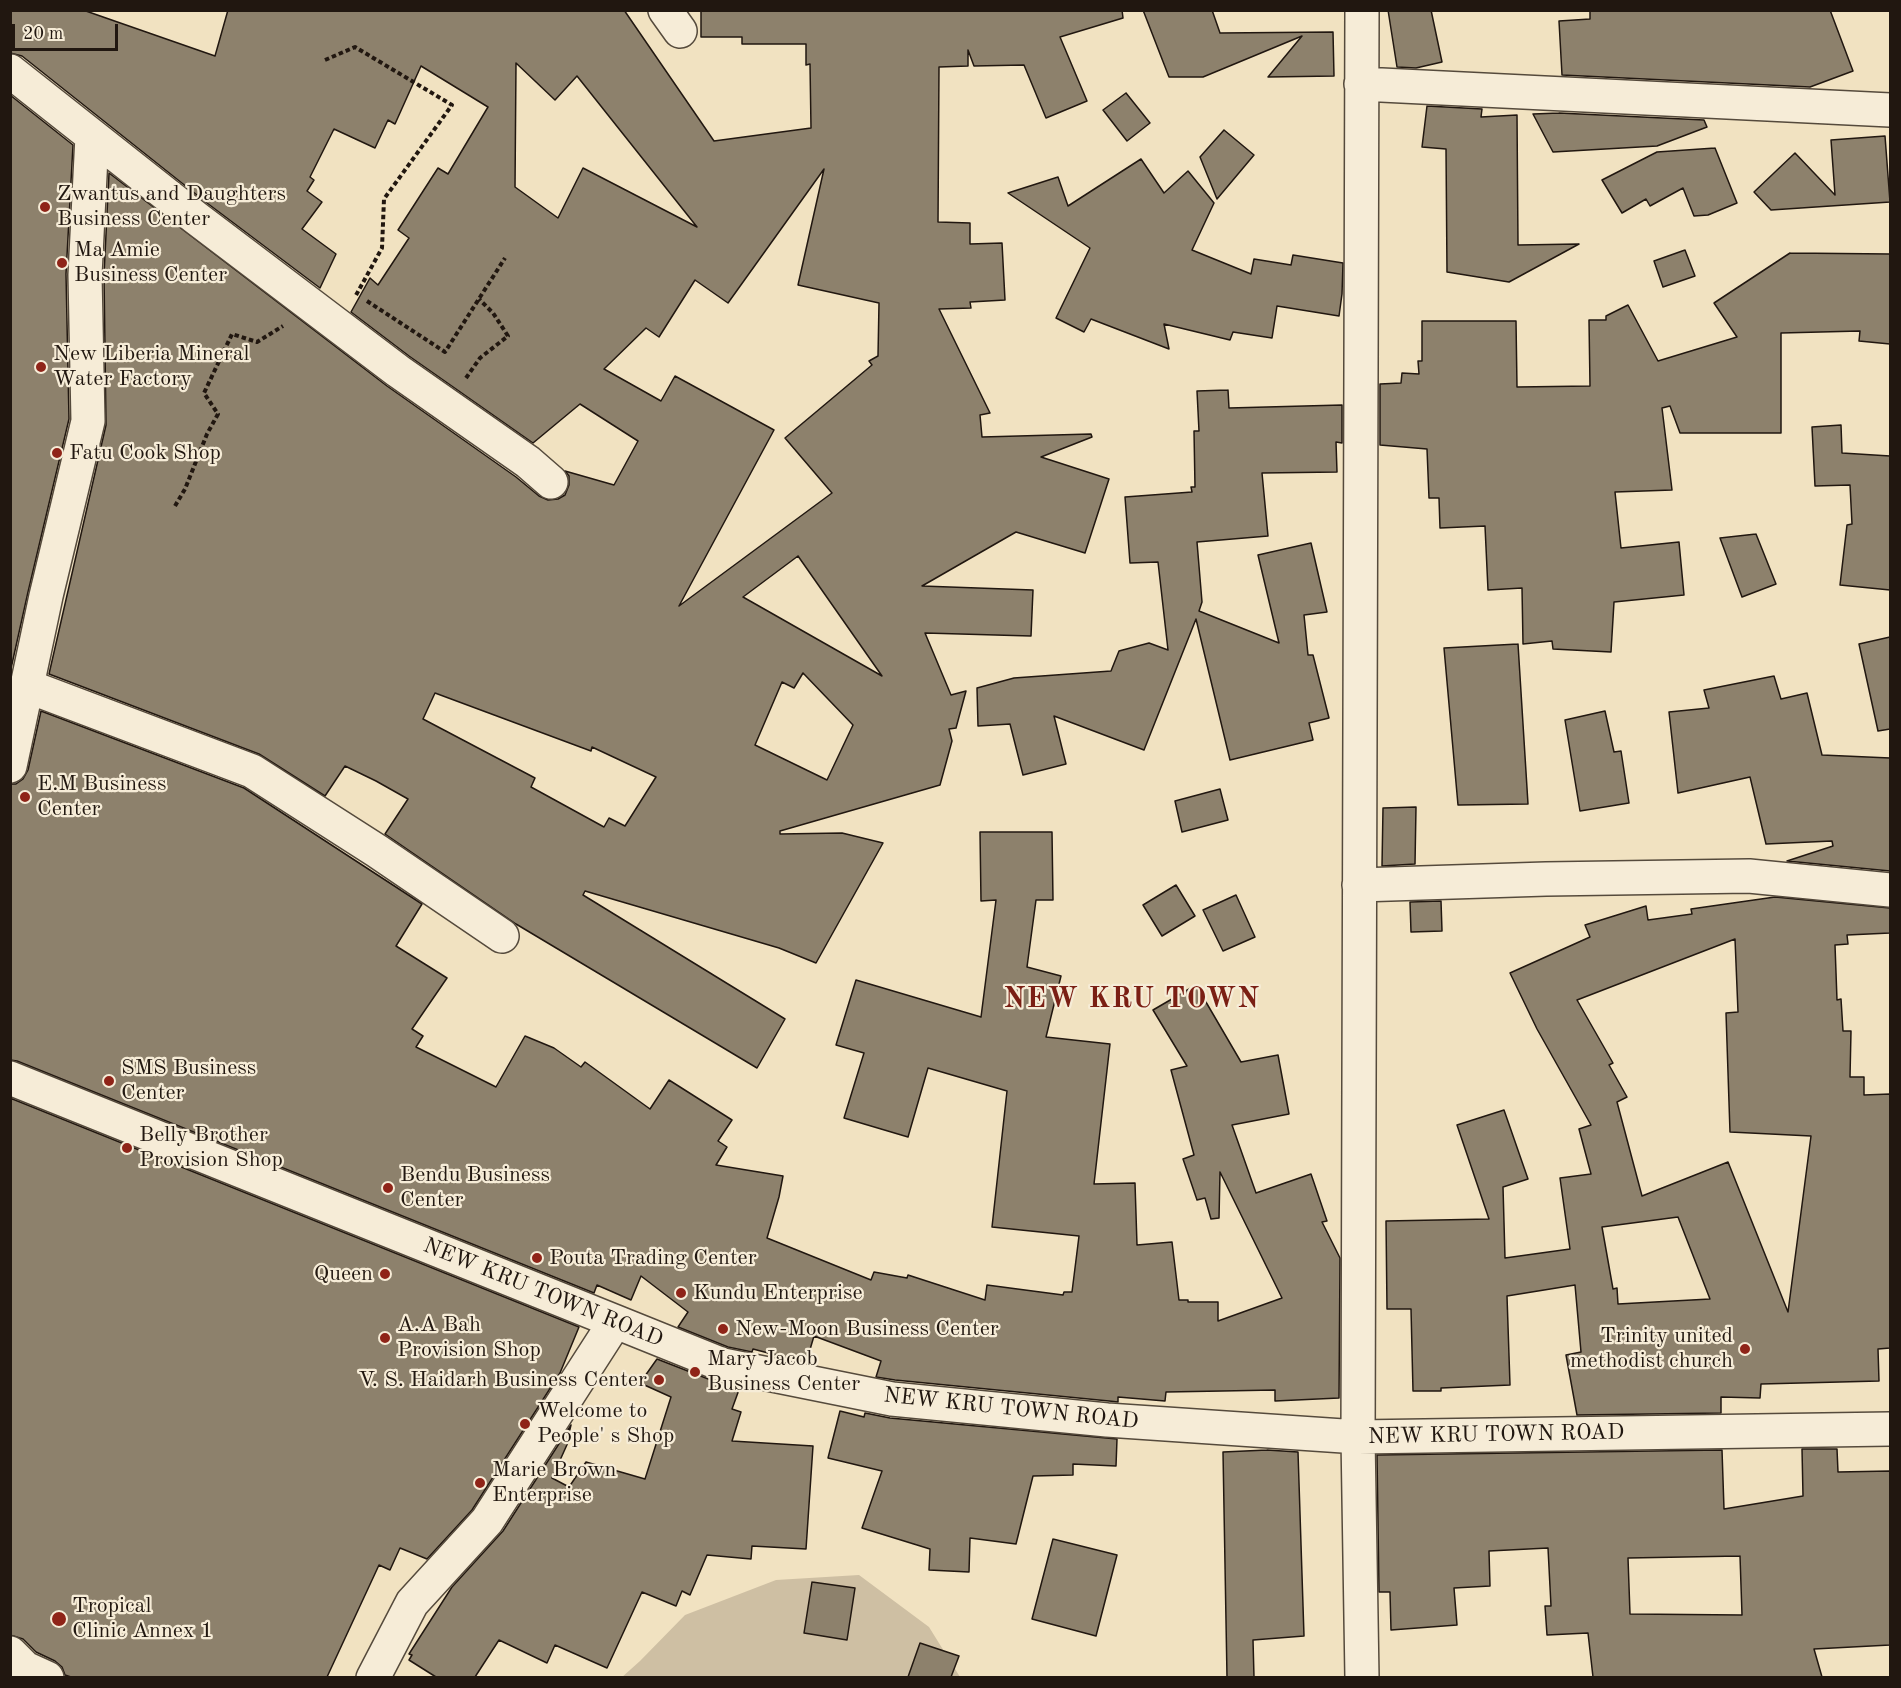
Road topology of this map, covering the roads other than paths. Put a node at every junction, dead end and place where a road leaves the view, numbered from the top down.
1 (1362, 10) edge
2 (10, 70) edge
3 (1360, 84) junction
4 (1890, 110) edge
5 (92, 136) junction
6 (551, 482) dead end
7 (27, 686) junction
8 (10, 766) edge
9 (1359, 885) junction
10 (1890, 890) edge
11 (502, 936) dead end
12 (10, 1078) edge
13 (615, 1322) junction
14 (1890, 1429) edge
15 (1358, 1437) junction
16 (10, 1653) edge
17 (47, 1677) edge
18 (373, 1677) edge
19 (1362, 1677) edge

1 - 3 street
2 - 5 street
3 - 4 street
3 - 9 street
5 - 6 street
5 - 7 street
7 - 8 street
7 - 11 street
9 - 10 street
9 - 15 street
12 - 13 street, NEW KRU TOWN ROAD
13 - 15 street, NEW KRU TOWN ROAD
13 - 18 street
14 - 15 street, NEW KRU TOWN ROAD
15 - 19 street
16 - 17 street

